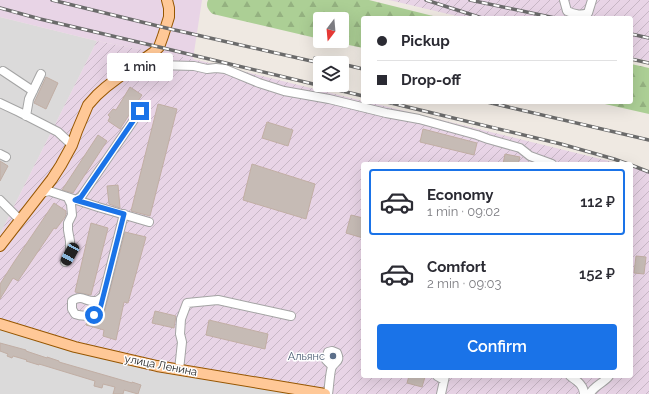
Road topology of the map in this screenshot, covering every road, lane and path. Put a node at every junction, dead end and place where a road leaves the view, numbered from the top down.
1 (166, 0) edge
2 (564, 0) edge
3 (592, 0) edge
4 (139, 62) junction
5 (3, 71) dead end
6 (41, 74) dead end
7 (33, 91) junction
8 (0, 103) edge
9 (140, 111) dead end
10 (26, 116) junction
11 (72, 145) junction
12 (546, 162) edge
13 (41, 193) junction
14 (71, 199) junction
15 (0, 200) edge
16 (124, 214) junction
17 (20, 220) junction
18 (150, 222) dead end
19 (0, 246) edge
20 (65, 262) dead end
21 (103, 296) dead end
22 (292, 316) dead end
23 (0, 324) edge
24 (332, 366) dead end
25 (179, 370) junction
26 (442, 378) edge
27 (572, 378) edge
28 (608, 378) edge
29 (278, 390) edge
30 (325, 394) edge
31 (328, 394) edge
32 (441, 394) edge
33 (584, 394) edge
34 (590, 394) edge

1 - 4 main road
2 - 3 lane
4 - 11 main road
4 - 12 lane
5 - 7 lane
6 - 7 lane
7 - 10 lane
8 - 10 lane
9 - 14 lane
10 - 11 lane
11 - 13 main road
13 - 14 lane
13 - 17 main road
14 - 16 lane
14 - 20 lane
15 - 17 lane
16 - 18 lane
16 - 21 lane
17 - 19 main road
22 - 25 lane
23 - 25 main road, улица Ленина
24 - 31 lane
25 - 29 main road, улица Ленина
26 - 32 lane
27 - 33 lane
28 - 34 lane
29 - 30 main road, улица Ленина

